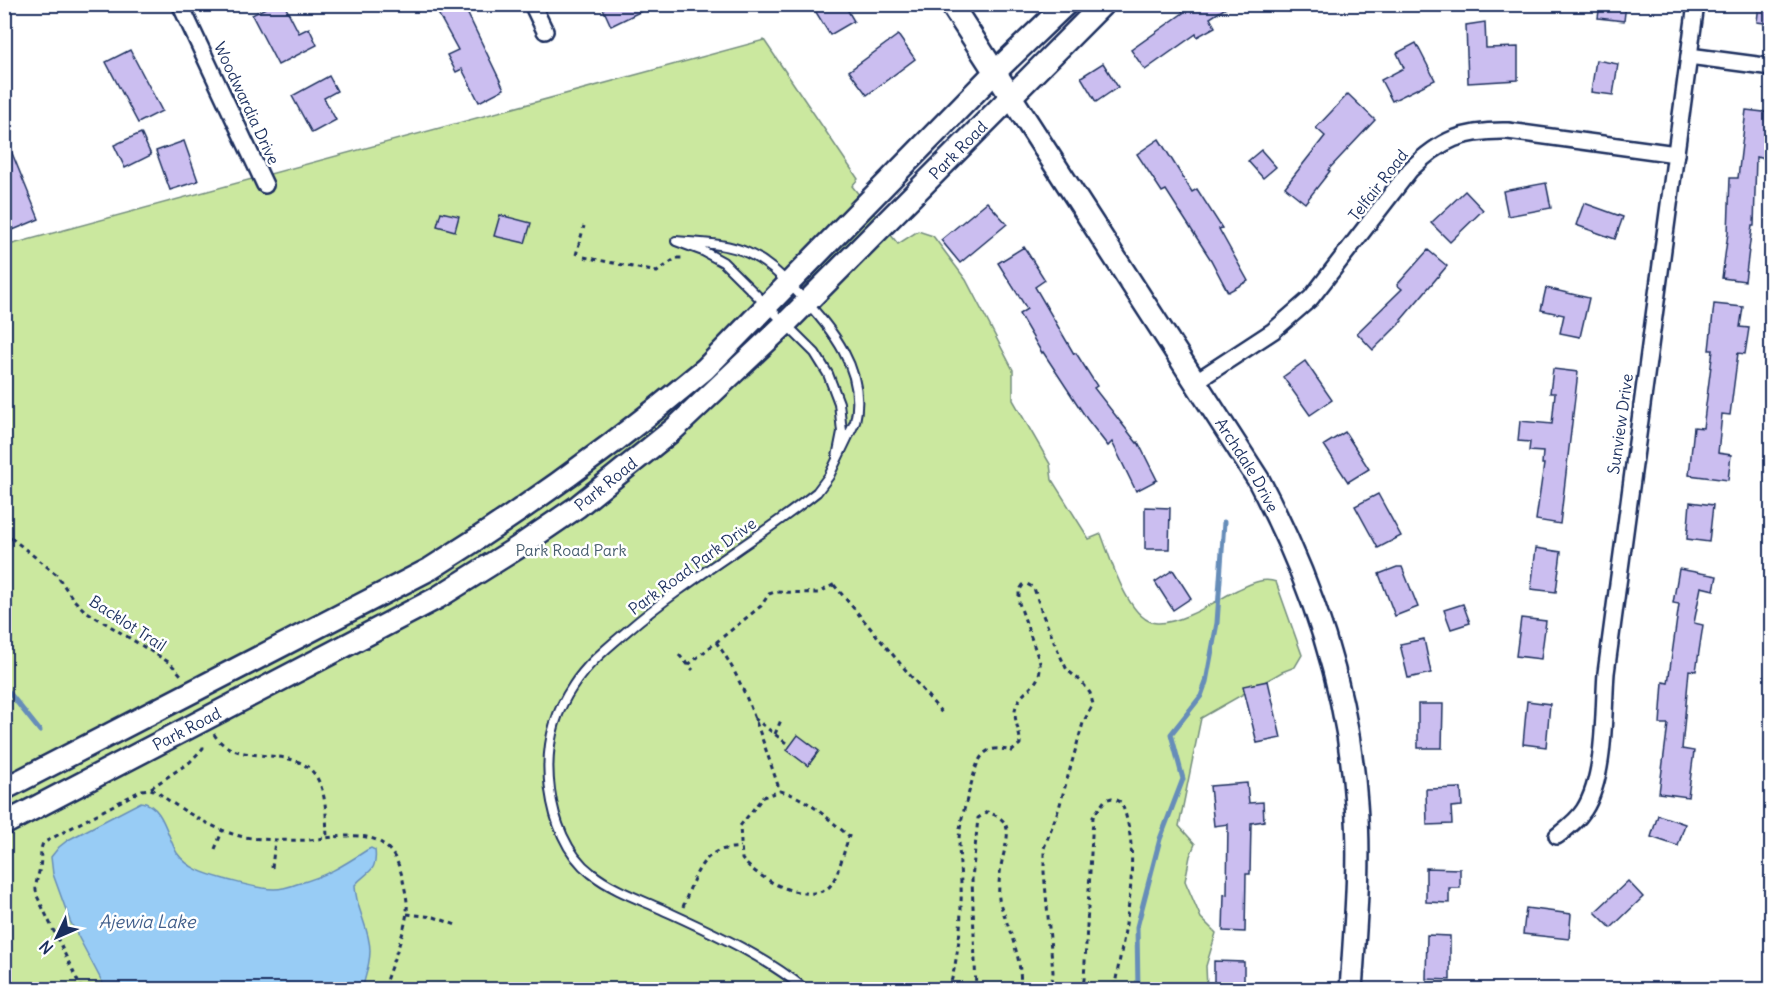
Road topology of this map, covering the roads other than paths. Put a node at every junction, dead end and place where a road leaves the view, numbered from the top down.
1 (180, 4) edge
2 (532, 4) edge
3 (951, 4) edge
4 (1066, 4) edge
5 (1103, 4) edge
6 (1696, 4) edge
7 (545, 31) dead end
8 (1689, 56) junction
9 (1772, 67) edge
10 (995, 72) junction
11 (1010, 96) junction
12 (1676, 154) junction
13 (265, 185) dead end
14 (789, 283) junction
15 (807, 302) junction
16 (767, 305) junction
17 (786, 323) junction
18 (1195, 382) junction
19 (837, 457) junction
20 (4, 789) edge
21 (4, 824) edge
22 (1557, 836) dead end
23 (806, 990) edge
24 (1351, 990) edge

1 - 13 street, Woodwardia Drive
2 - 7 street
3 - 10 main road, Archdale Drive
4 - 10 main road, Park Road
5 - 11 main road, Park Road
6 - 8 street, Sunview Drive
8 - 9 street
8 - 12 street, Sunview Drive
10 - 11 main road, Archdale Drive
10 - 14 main road, Park Road
11 - 15 main road, Park Road
11 - 18 main road, Archdale Drive
12 - 18 street, Telfair Road
12 - 22 street, Sunview Drive
14 - 15 lane, Park Road Park Drive
14 - 16 main road, Park Road
14 - 16 lane, Park Road Park Drive
15 - 17 main road, Park Road
15 - 19 lane, Park Road Park Drive
16 - 17 lane, Park Road Park Drive
16 - 20 main road, Park Road
17 - 19 lane, Park Road Park Drive
17 - 21 main road, Park Road
18 - 24 main road, Archdale Drive
19 - 23 lane, Park Road Park Drive

